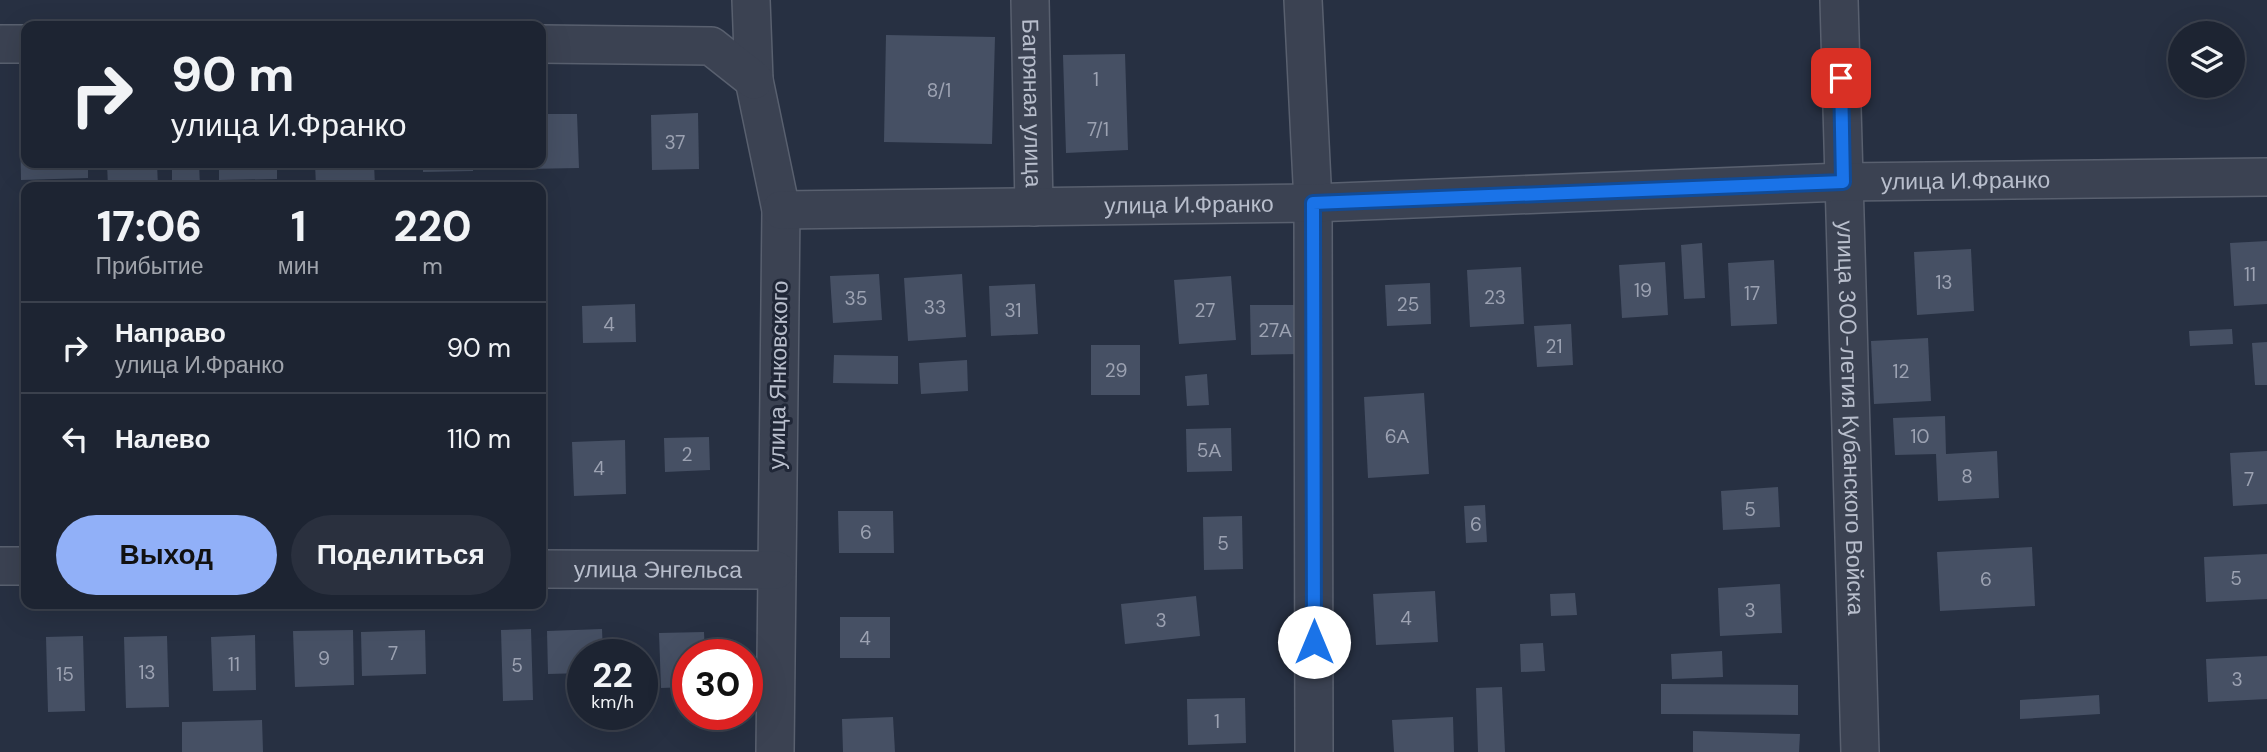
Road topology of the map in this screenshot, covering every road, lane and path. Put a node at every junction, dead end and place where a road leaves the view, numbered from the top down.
1 (751, 0) edge
2 (1030, 0) edge
3 (1303, 0) edge
4 (1839, 0) edge
5 (0, 44) edge
6 (21, 44) edge
7 (546, 44) edge
8 (754, 80) junction
9 (2267, 177) edge
10 (1843, 182) junction
11 (1313, 203) junction
12 (1034, 207) junction
13 (781, 210) junction
14 (0, 566) edge
15 (21, 566) edge
16 (546, 569) edge
17 (776, 570) junction
18 (775, 752) edge
19 (1314, 752) edge
20 (1860, 752) edge

1 - 8 street, улица Янковского
2 - 12 street, Багряная улица
3 - 11 street
4 - 10 street, улица 300-летия Кубанского Войска
5 - 6 street
7 - 8 street
8 - 13 street, улица Янковского
9 - 10 street, улица И.Франко
10 - 11 street, улица И.Франко
10 - 20 street, улица 300-летия Кубанского Войска
11 - 12 street, улица И.Франко
11 - 19 street
12 - 13 street, улица И.Франко
13 - 17 street, улица Янковского
14 - 15 street
16 - 17 street, улица Энгельса
17 - 18 street, улица Янковского

